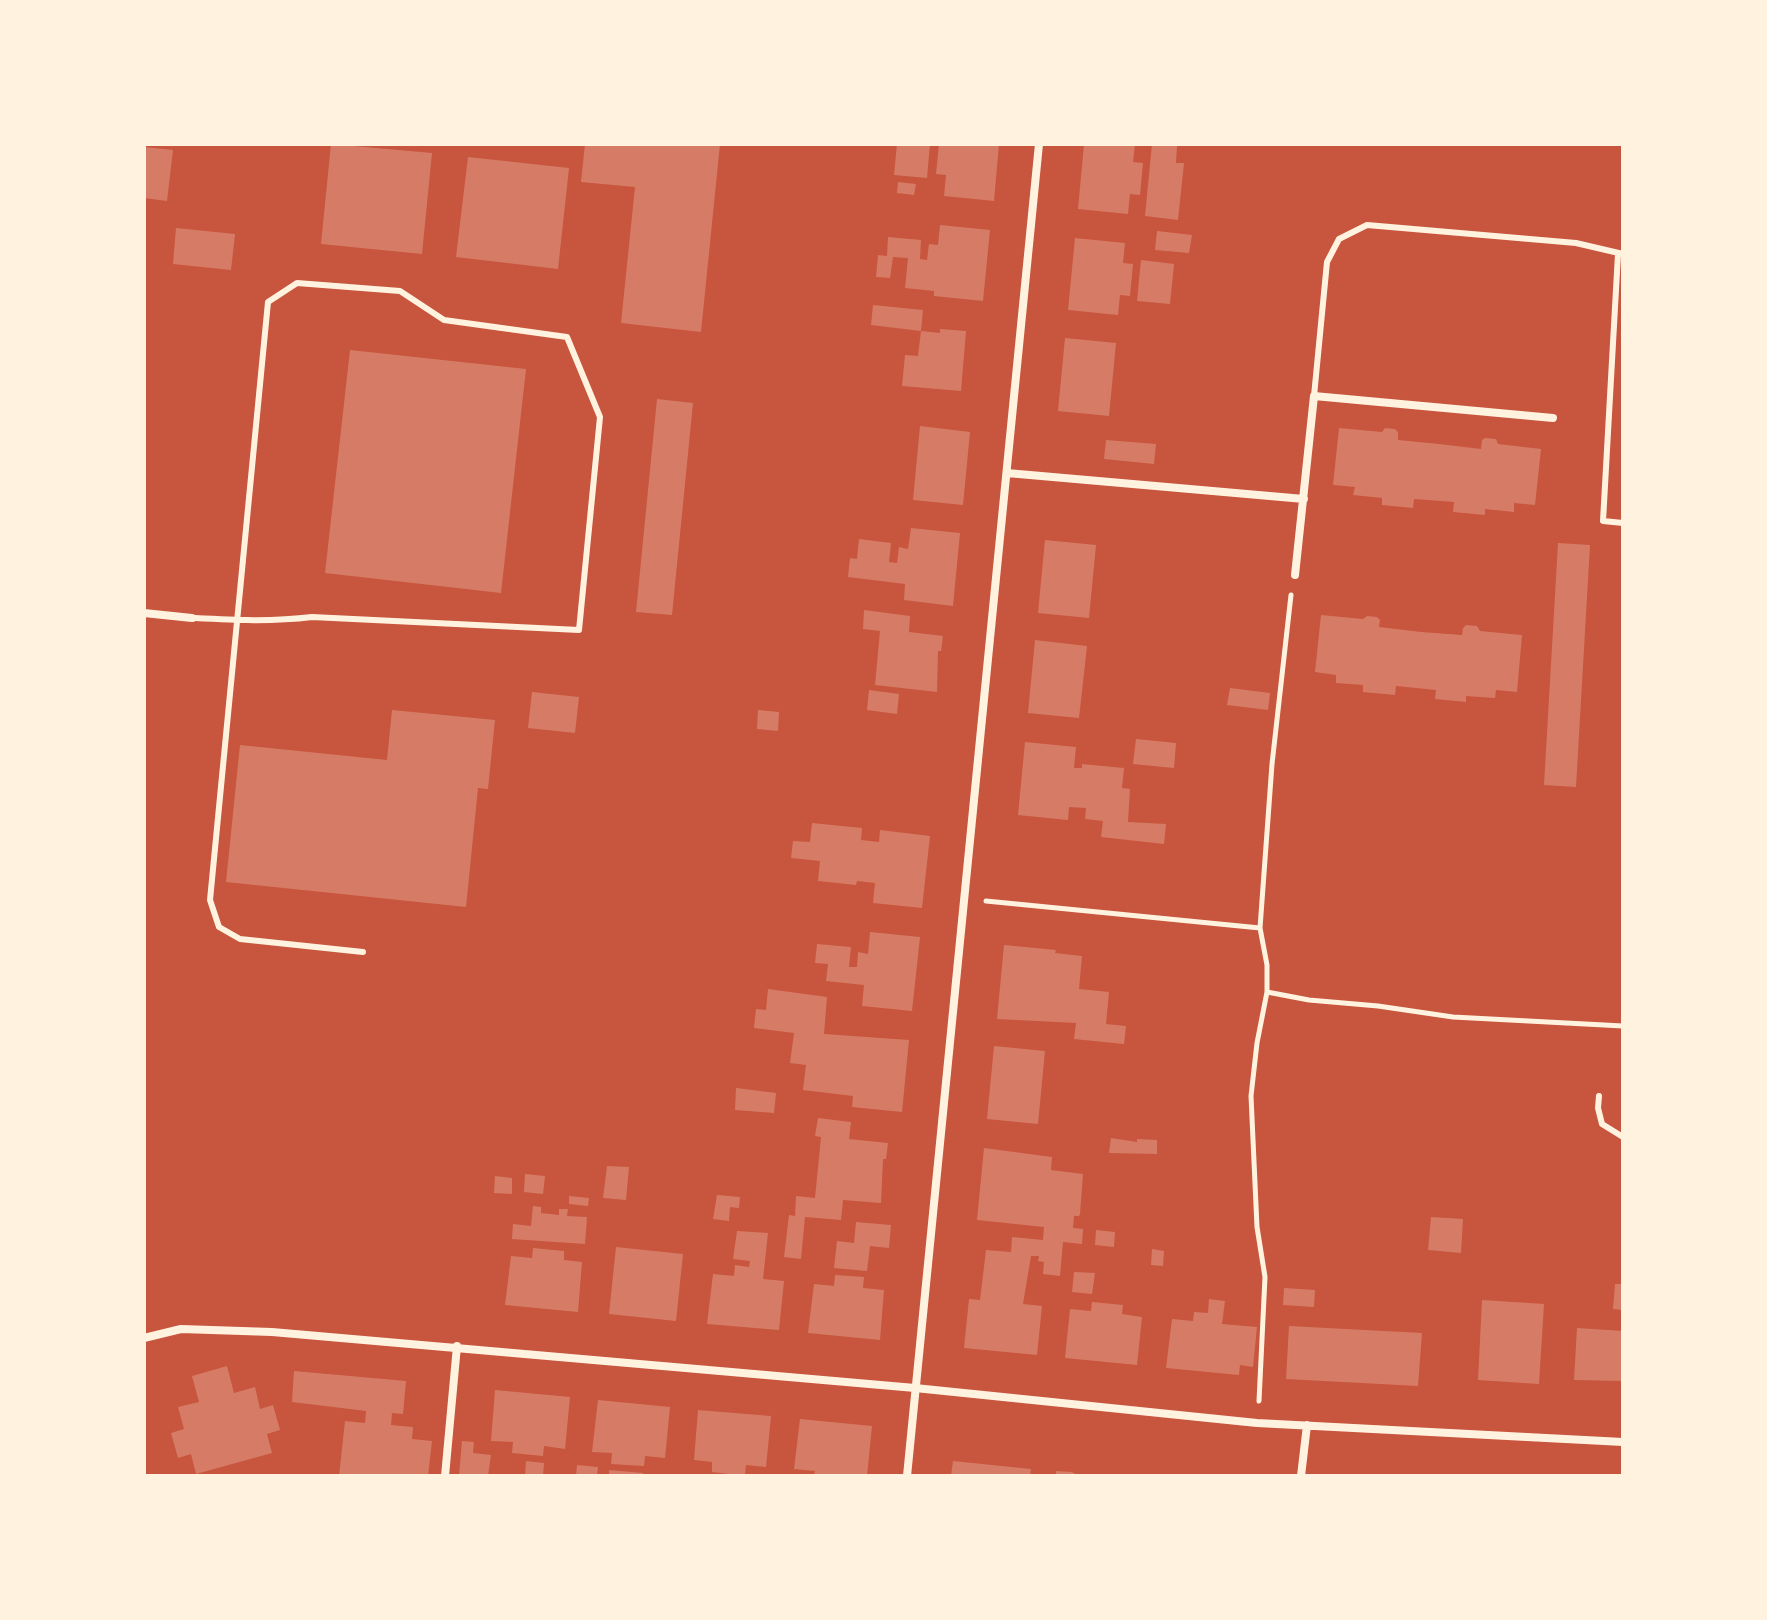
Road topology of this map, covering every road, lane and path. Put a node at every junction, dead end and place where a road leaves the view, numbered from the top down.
1 (1039, 144) edge
2 (1621, 254) edge
3 (1314, 396) junction
4 (1553, 418) dead end
5 (1007, 473) junction
6 (1304, 499) junction
7 (1623, 523) edge
8 (1295, 575) joint
9 (144, 613) edge
10 (192, 618) joint
11 (235, 620) junction
12 (965, 898) junction
13 (1260, 928) junction
14 (363, 952) dead end
15 (1267, 992) junction
16 (1623, 1026) edge
17 (1599, 1096) dead end
18 (1623, 1137) edge
19 (144, 1338) edge
20 (457, 1346) junction
21 (915, 1388) junction
22 (1257, 1423) junction
23 (1307, 1425) junction
24 (1623, 1442) edge
25 (445, 1476) edge
26 (907, 1476) edge
27 (1301, 1476) edge

1 - 5 street
2 - 3 lane
2 - 7 lane
3 - 4 street
3 - 6 street
5 - 6 street
5 - 12 street
6 - 8 street
8 - 13 path
9 - 10 street
10 - 11 lane
11 - 11 lane
11 - 14 lane
12 - 13 path
12 - 21 street
13 - 15 path
15 - 16 path
15 - 22 path
17 - 18 lane
19 - 20 street
20 - 21 street
20 - 25 street
21 - 22 street
21 - 26 street
22 - 23 street
23 - 24 street
23 - 27 street

